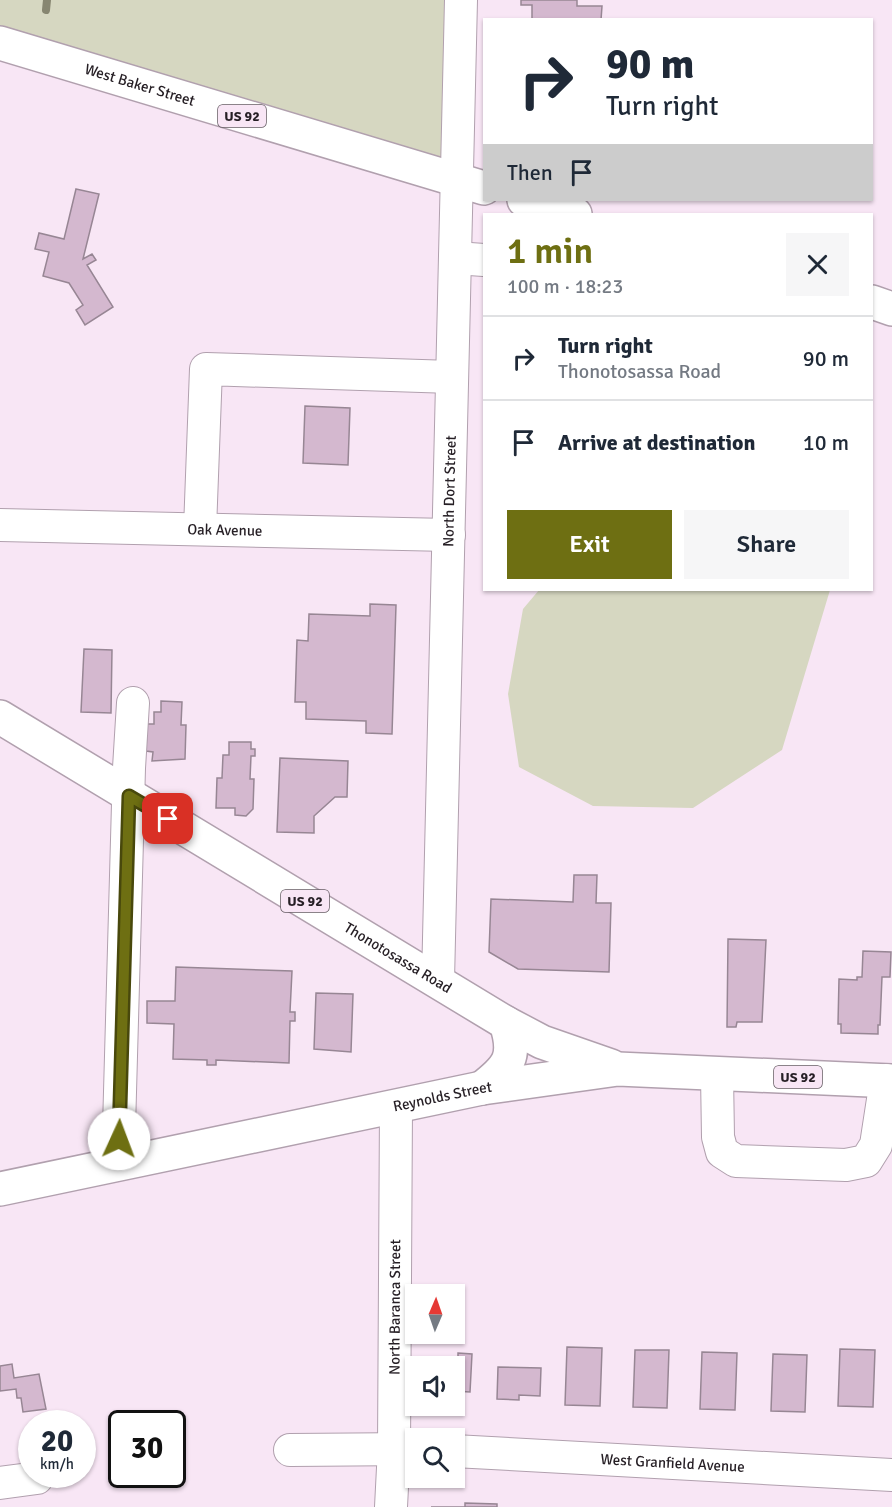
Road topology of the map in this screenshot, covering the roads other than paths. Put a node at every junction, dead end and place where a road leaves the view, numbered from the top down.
1 (460, 0) edge
2 (0, 43) edge
3 (471, 184) edge
4 (528, 201) edge
5 (571, 213) edge
6 (470, 259) edge
7 (873, 303) edge
8 (892, 309) edge
9 (452, 377) junction
10 (0, 525) edge
11 (200, 529) junction
12 (449, 535) junction
13 (133, 703) dead end
14 (0, 717) edge
15 (129, 796) junction
16 (438, 981) junction
17 (506, 1023) junction
18 (618, 1069) junction
19 (717, 1075) junction
20 (889, 1081) edge
21 (482, 1088) junction
22 (396, 1107) junction
23 (118, 1164) junction
24 (0, 1189) edge
25 (405, 1448) edge
26 (290, 1450) dead end
27 (465, 1452) edge
28 (892, 1476) edge
29 (18, 1481) edge
30 (0, 1483) edge
31 (391, 1507) edge

1 - 3 street, North Dort Street
2 - 3 main road, West Baker Street / US 92
3 - 6 street, North Dort Street
4 - 5 main road
6 - 9 street, North Dort Street
7 - 8 main road
9 - 11 street
9 - 12 street, North Dort Street
10 - 11 street, Oak Avenue
11 - 12 street, Oak Avenue
12 - 16 street, North Dort Street
13 - 15 street
14 - 15 main road, Thonotosassa Road / US 92
15 - 16 main road, Thonotosassa Road / US 92
15 - 23 street
16 - 17 main road, Thonotosassa Road / US 92
17 - 18 main road, Thonotosassa Road / US 92
17 - 21 main road
18 - 19 main road, Reynolds Street / US 92
18 - 21 main road, Reynolds Street
19 - 20 main road, Reynolds Street / US 92
19 - 20 street
21 - 22 main road, Reynolds Street
22 - 23 main road, Reynolds Street
22 - 25 street, North Baranca Street
23 - 24 main road, Reynolds Street
25 - 26 street
25 - 31 street, North Baranca Street
27 - 28 street, West Granfield Avenue
29 - 30 street

